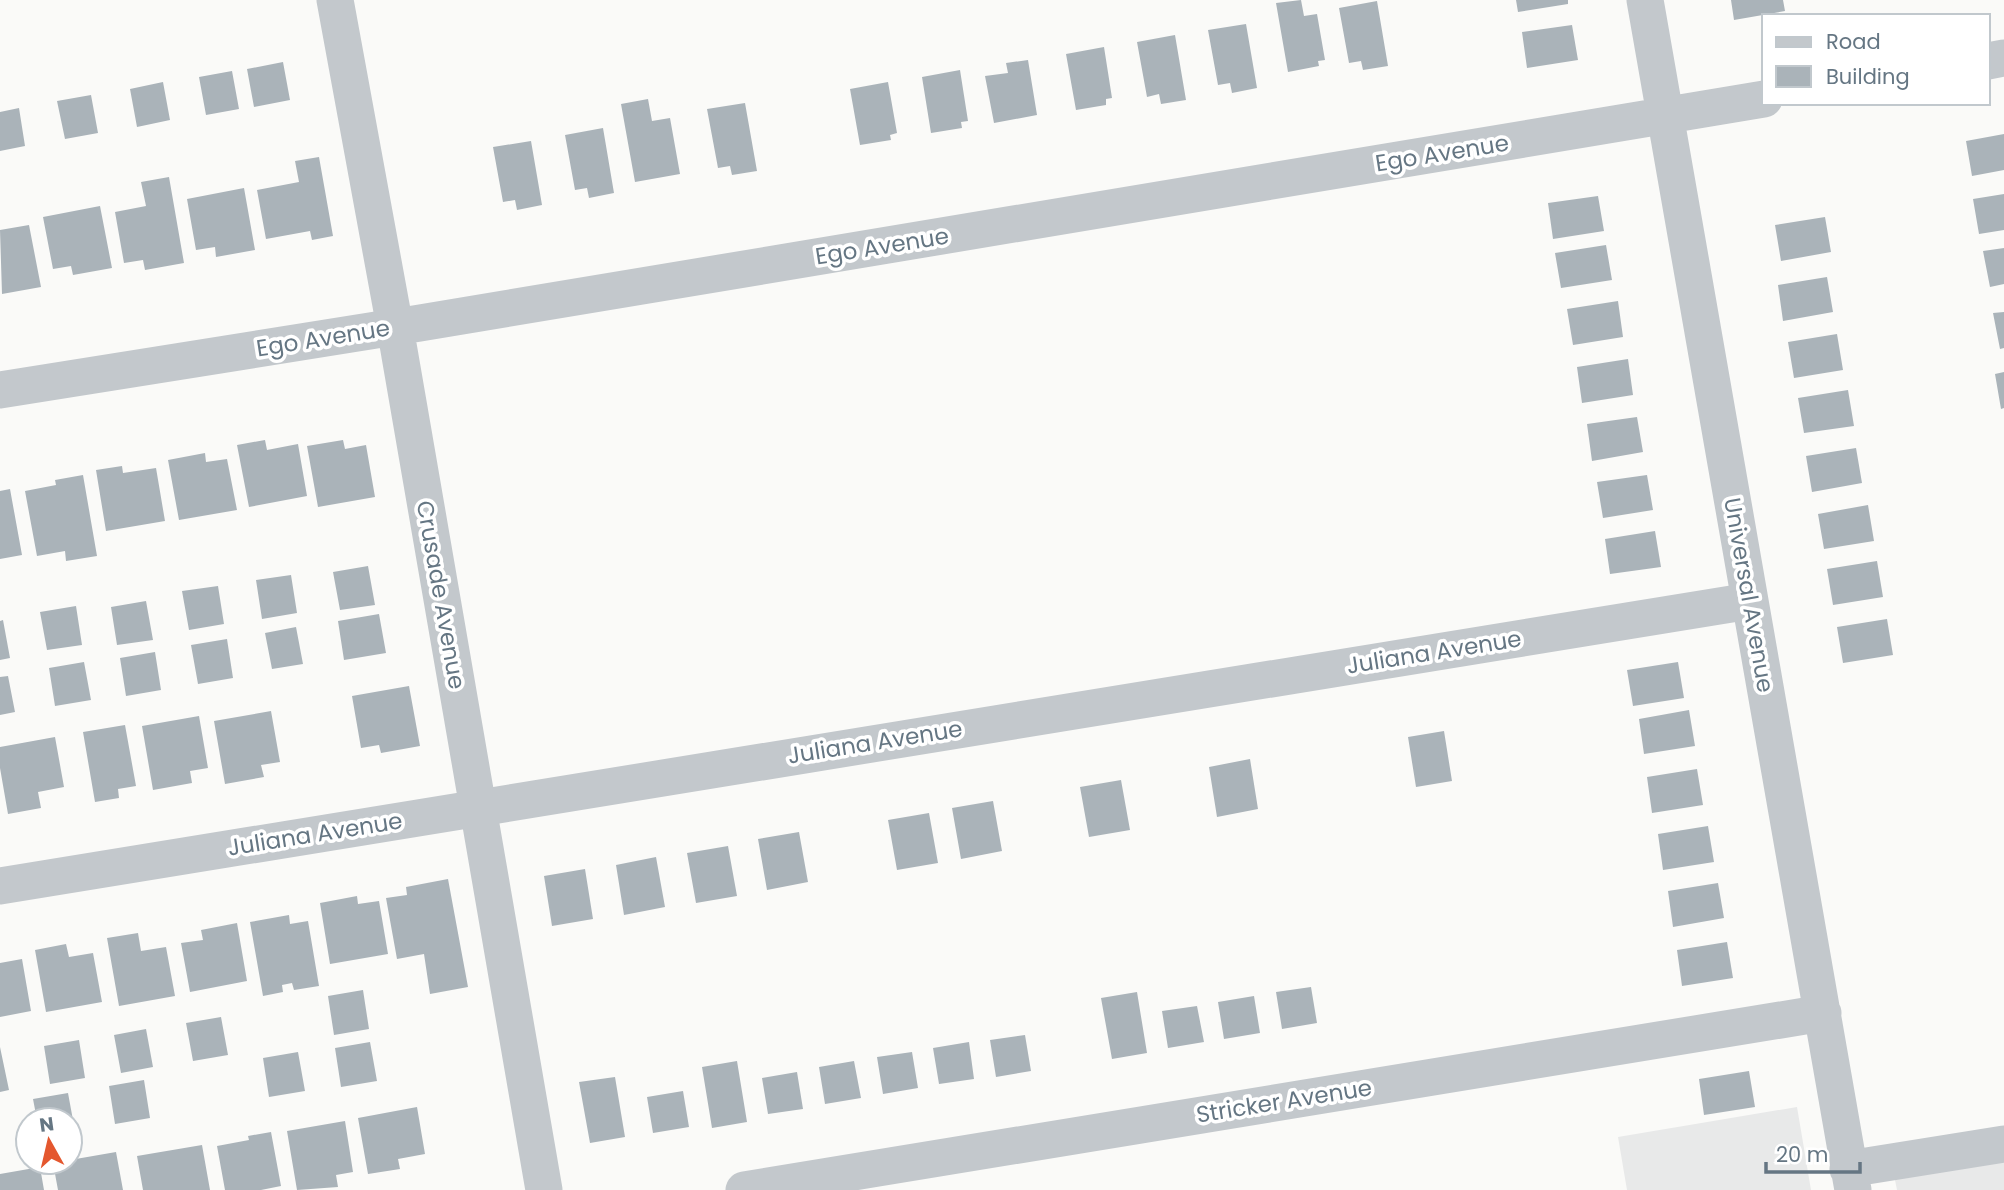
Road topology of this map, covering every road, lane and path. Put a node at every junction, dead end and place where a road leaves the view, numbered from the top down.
1 (335, 0) edge
2 (1646, 0) edge
3 (1762, 99) edge
4 (1667, 117) junction
5 (395, 327) junction
6 (0, 390) edge
7 (1750, 601) junction
8 (477, 807) junction
9 (0, 886) edge
10 (1823, 1013) junction
11 (2004, 1144) edge
12 (1851, 1179) edge
13 (544, 1190) edge
14 (744, 1190) edge

1 - 5 street, Crusade Avenue
2 - 4 street, Universal Avenue
3 - 4 street, Ego Avenue
4 - 5 street, Ego Avenue
4 - 7 street, Universal Avenue
5 - 6 street, Ego Avenue
5 - 8 street, Crusade Avenue
7 - 8 street, Juliana Avenue
7 - 10 street, Universal Avenue
8 - 9 street, Juliana Avenue
8 - 13 street, Crusade Avenue
10 - 12 street, Universal Avenue
10 - 14 street, Stricker Avenue
11 - 12 street

